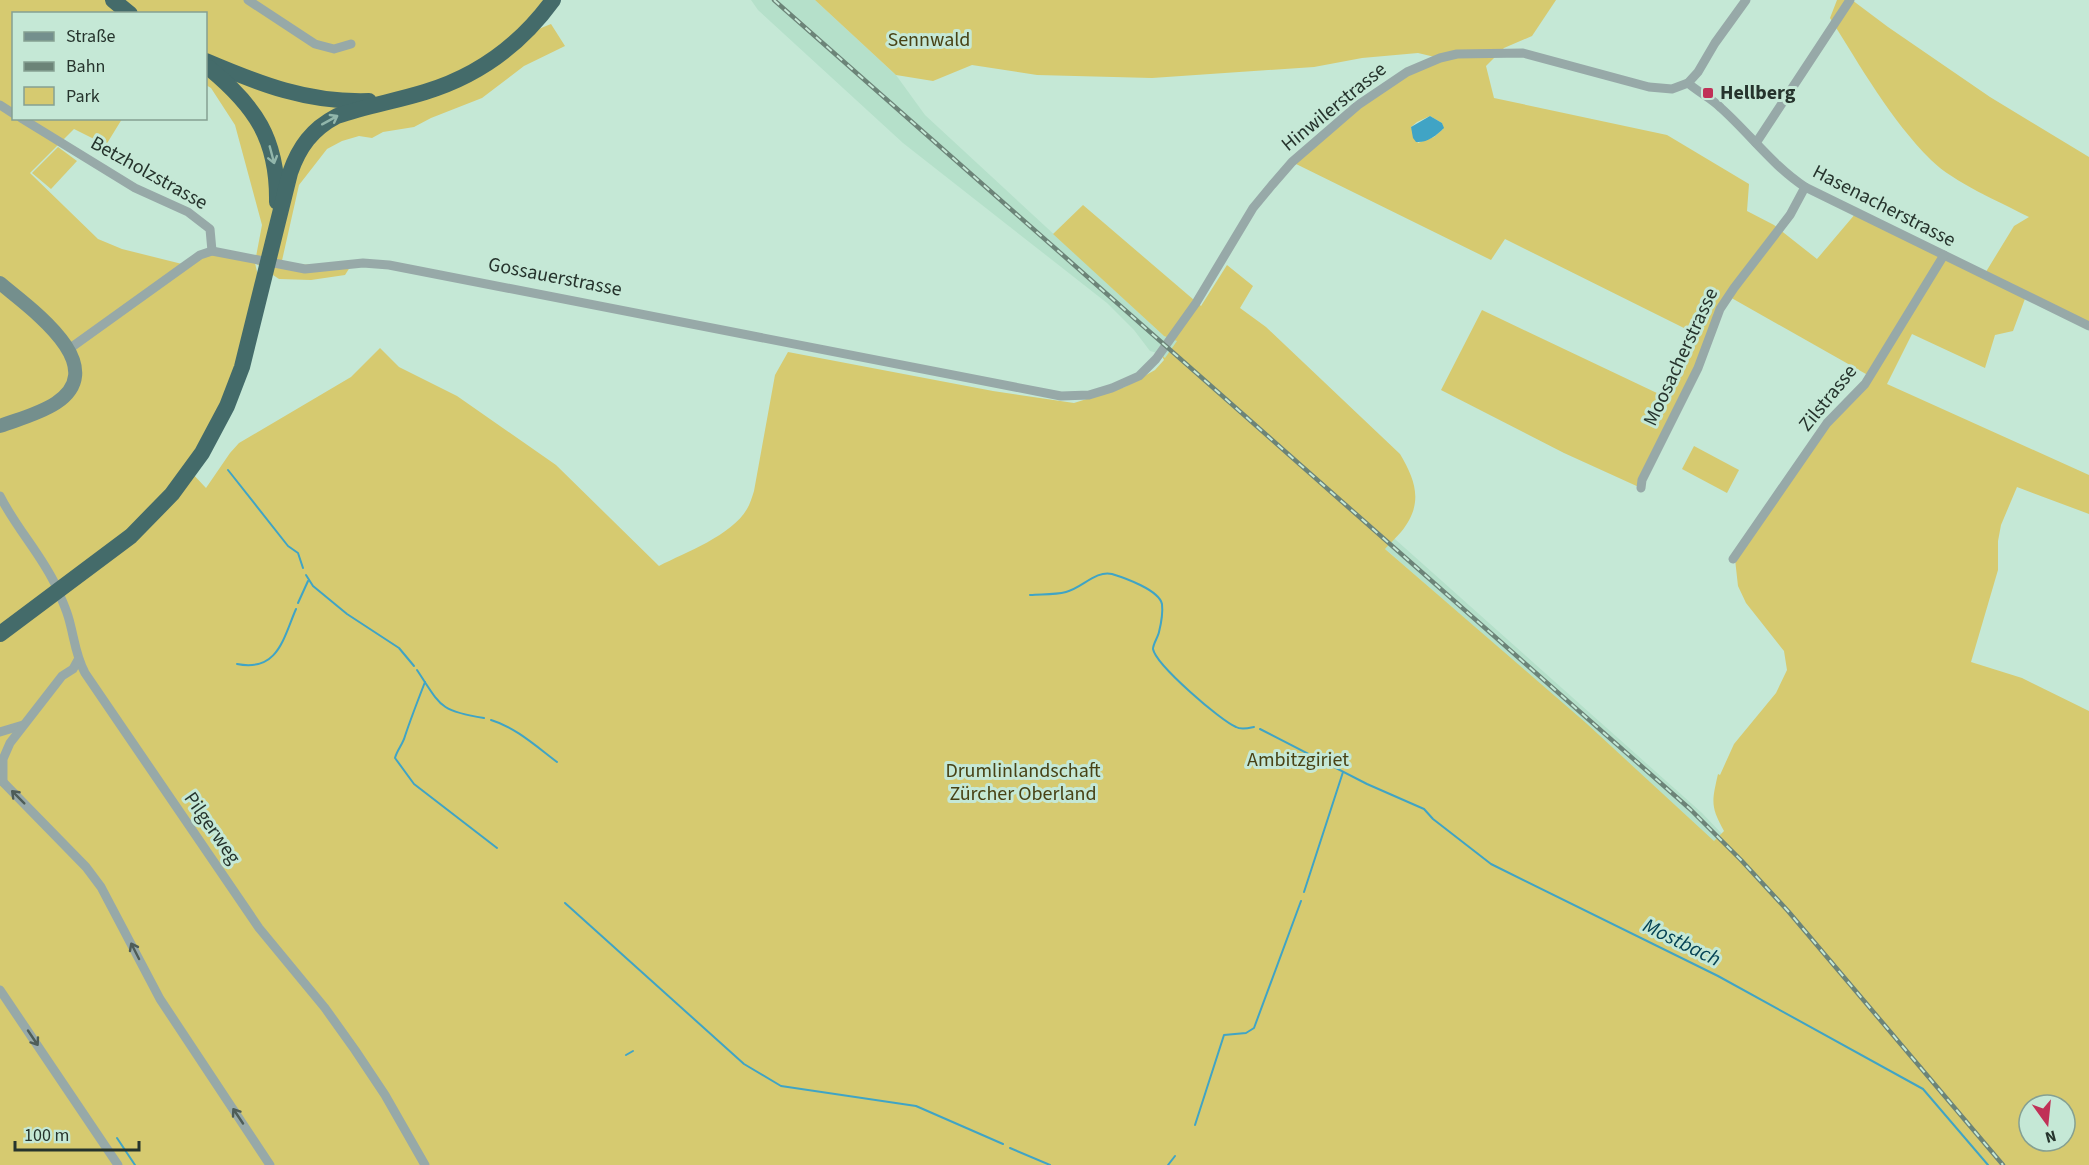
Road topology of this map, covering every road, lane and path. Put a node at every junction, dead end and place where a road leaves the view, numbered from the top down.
1 (113, 0) edge
2 (248, 0) edge
3 (553, 0) edge
4 (1746, 0) edge
5 (1850, 0) edge
6 (128, 12) edge
7 (351, 44) dead end
8 (207, 61) edge
9 (207, 67) edge
10 (1688, 83) junction
11 (414, 95) junction
12 (24, 120) edge
13 (1756, 143) junction
14 (1805, 187) junction
15 (275, 228) junction
16 (212, 251) junction
17 (1944, 255) junction
18 (0, 283) edge
19 (2089, 326) edge
20 (1166, 347) joint
21 (69, 349) junction
22 (0, 426) edge
23 (1641, 488) dead end
24 (0, 496) edge
25 (1733, 559) dead end
26 (0, 634) edge
27 (78, 660) junction
28 (23, 725) junction
29 (0, 732) edge
30 (1, 781) edge
31 (0, 990) edge
32 (118, 1165) edge
33 (270, 1165) edge
34 (425, 1165) edge

1 - 6 highway
2 - 7 street
3 - 11 highway
4 - 10 street
5 - 13 street
8 - 11 highway
9 -> 15 highway
10 - 13 street, Hasenacherstrasse
10 - 20 street, Hinwilerstrasse
15 -> 11 highway
12 - 16 street, Betzholzstrasse
13 - 14 street, Hasenacherstrasse
14 - 17 street, Hasenacherstrasse
14 - 23 street, Moosacherstrasse
15 - 26 highway
16 - 20 street, Gossauerstrasse
16 - 21 street
17 - 19 street, Hasenacherstrasse
17 - 25 street, Zilstrasse
18 - 21 street
21 - 22 street
24 - 27 street, Pilgerweg
27 - 28 street
27 - 34 street, Pilgerweg
28 - 29 street
28 - 30 street
33 -> 30 street
31 -> 32 street

